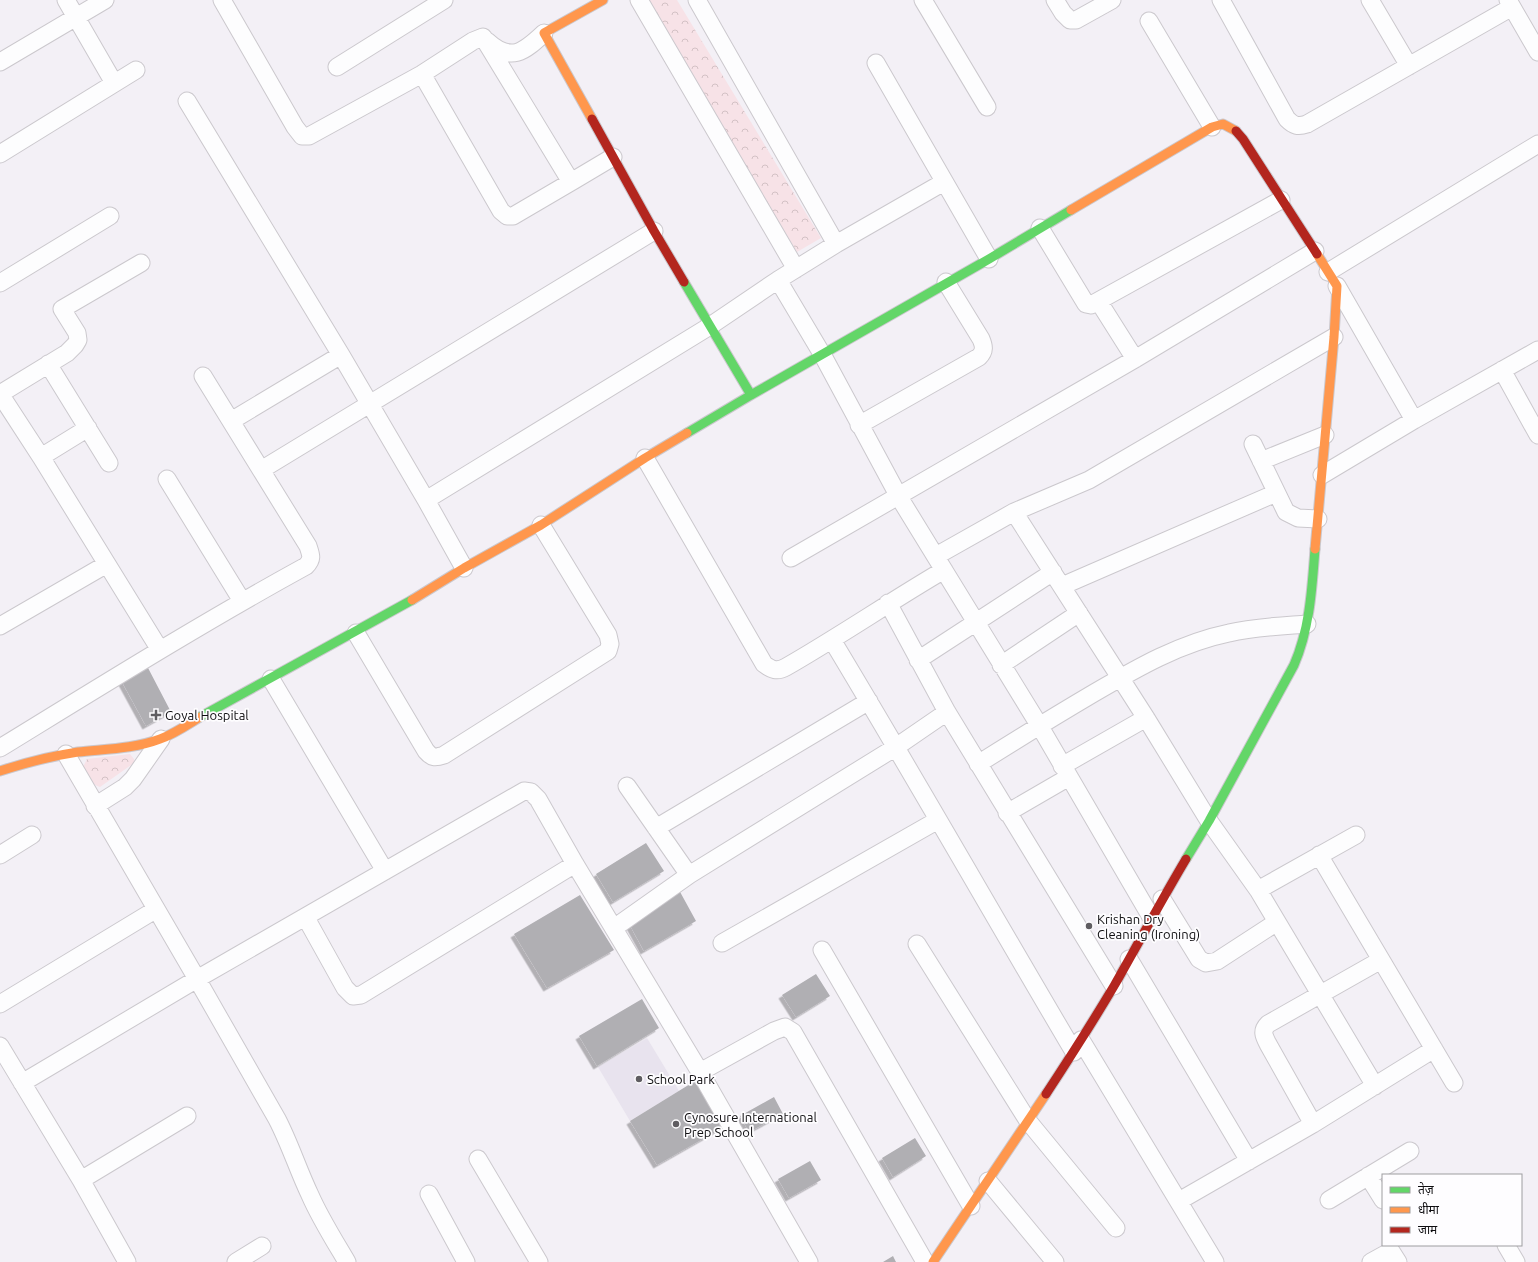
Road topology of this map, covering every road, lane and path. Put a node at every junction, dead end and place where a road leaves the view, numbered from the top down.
1 (66, 0) edge
2 (105, 0) edge
3 (222, 0) edge
4 (444, 0) edge
5 (603, 0) edge
6 (639, 0) edge
7 (697, 0) edge
8 (923, 0) edge
9 (1056, 0) edge
10 (1112, 0) edge
11 (1221, 0) edge
12 (1370, 0) edge
13 (1510, 4) edge
14 (76, 17) junction
15 (1149, 21) dead end
16 (544, 33) junction
17 (483, 37) junction
18 (1538, 52) edge
19 (0, 62) edge
20 (876, 63) dead end
21 (1409, 66) junction
22 (337, 67) dead end
23 (136, 70) dead end
24 (422, 74) junction
25 (114, 83) junction
26 (187, 102) dead end
27 (987, 107) dead end
28 (1212, 127) junction
29 (1538, 144) edge
30 (0, 154) edge
31 (613, 157) junction
32 (571, 182) junction
33 (944, 182) junction
34 (1281, 200) junction
35 (110, 216) dead end
36 (1040, 228) junction
37 (654, 231) junction
38 (836, 244) junction
39 (1314, 251) junction
40 (989, 259) junction
41 (141, 263) dead end
42 (796, 269) junction
43 (1332, 279) junction
44 (778, 280) junction
45 (946, 282) junction
46 (0, 283) edge
47 (1099, 302) junction
48 (710, 326) junction
49 (1334, 337) junction
50 (1538, 350) edge
51 (822, 354) junction
52 (341, 355) junction
53 (1135, 359) junction
54 (48, 364) junction
55 (1502, 370) junction
56 (203, 376) dead end
57 (751, 395) junction
58 (1, 400) edge
59 (369, 404) junction
60 (1414, 420) junction
61 (231, 421) junction
62 (859, 425) junction
63 (88, 428) junction
64 (1325, 434) junction
65 (1538, 435) edge
66 (1253, 444) dead end
67 (41, 456) junction
68 (645, 458) junction
69 (1261, 461) junction
70 (109, 463) dead end
71 (261, 470) junction
72 (1322, 475) junction
73 (167, 479) dead end
74 (1276, 493) junction
75 (899, 497) junction
76 (426, 500) junction
77 (1014, 512) junction
78 (1318, 519) junction
79 (541, 525) junction
80 (791, 558) dead end
81 (940, 563) junction
82 (106, 564) junction
83 (464, 568) junction
84 (1058, 579) junction
85 (242, 601) junction
86 (888, 603) junction
87 (1079, 614) junction
88 (975, 622) junction
89 (1307, 624) junction
90 (0, 626) edge
91 (356, 633) junction
92 (832, 640) junction
93 (160, 650) junction
94 (918, 660) junction
95 (1001, 664) junction
96 (1120, 678) junction
97 (271, 679) junction
98 (869, 701) junction
99 (947, 712) junction
100 (1146, 718) junction
101 (1039, 725) junction
102 (161, 739) junction
103 (896, 747) junction
104 (0, 748) edge
105 (66, 754) junction
106 (978, 764) junction
107 (0, 771) edge
108 (1065, 771) junction
109 (627, 786) dead end
110 (95, 806) junction
111 (1007, 812) junction
112 (938, 820) junction
113 (1209, 821) junction
114 (656, 828) junction
115 (32, 835) dead end
116 (1356, 835) dead end
117 (0, 855) edge
118 (1319, 855) junction
119 (575, 864) junction
120 (385, 871) junction
121 (689, 875) junction
122 (1258, 890) junction
123 (1162, 900) junction
124 (155, 910) junction
125 (1151, 917) junction
126 (306, 918) junction
127 (1277, 922) junction
128 (614, 928) junction
129 (722, 943) dead end
130 (916, 944) dead end
131 (822, 950) dead end
132 (1129, 959) junction
133 (1382, 960) junction
134 (197, 979) junction
135 (1114, 986) junction
136 (1320, 995) junction
137 (0, 1004) edge
138 (0, 1046) edge
139 (1077, 1046) junction
140 (1434, 1049) junction
141 (700, 1072) junction
142 (22, 1083) junction
143 (1454, 1083) dead end
144 (1375, 1086) junction
145 (187, 1116) dead end
146 (1028, 1122) junction
147 (1313, 1124) junction
148 (1410, 1151) dead end
149 (478, 1159) dead end
150 (1249, 1161) junction
151 (1368, 1176) junction
152 (81, 1180) junction
153 (988, 1181) junction
154 (429, 1194) dead end
155 (1382, 1198) edge
156 (1328, 1200) dead end
157 (1178, 1201) junction
158 (971, 1206) junction
159 (1116, 1228) dead end
160 (262, 1246) dead end
161 (1507, 1246) edge
162 (1396, 1253) edge
163 (122, 1260) edge
164 (236, 1262) edge
165 (347, 1262) edge
166 (466, 1262) edge
167 (539, 1262) edge
168 (809, 1262) edge
169 (925, 1262) edge
170 (933, 1262) edge
171 (1055, 1262) edge
172 (1215, 1262) edge
173 (1371, 1262) edge
174 (1516, 1262) edge

1 - 14 street
2 - 14 street
3 - 24 street
4 - 22 street
5 - 16 street
6 - 42 street
7 - 38 street
8 - 27 street
9 - 10 street
11 - 21 street
12 - 21 street
13 - 18 street
13 - 21 street
14 - 19 street
14 - 25 street
15 - 28 street
16 - 17 street
16 - 31 street
17 - 24 street
17 - 32 street
20 - 33 street
23 - 25 street
24 - 32 street
25 - 30 street
26 - 52 street
28 - 34 street
28 - 36 street
29 - 43 street
31 - 32 street
31 - 37 street
33 - 38 street
33 - 40 street
34 - 39 street
34 - 47 street
35 - 46 street
36 - 40 street
36 - 47 street
37 - 48 street
37 - 59 street
38 - 42 street
39 - 43 street
39 - 53 street
40 - 45 street
41 - 54 street
42 - 44 street
43 - 49 street
43 - 60 street
44 - 48 street
44 - 51 street
45 - 51 street
45 - 62 street
47 - 53 street
48 - 57 street
48 - 76 street
49 - 64 street
49 - 77 street
50 - 55 street
51 - 57 street
51 - 62 street
52 - 59 street
52 - 61 street
53 - 75 street
54 - 58 street
54 - 63 street
55 - 60 street
55 - 65 street
56 - 61 street
57 - 68 street
58 - 67 street
59 - 71 street
59 - 76 street
60 - 72 street
61 - 71 street
62 - 75 street
63 - 67 street
63 - 70 street
64 - 69 street
64 - 72 street
66 - 69 street
67 - 82 street
68 - 79 street
68 - 92 street
69 - 74 street
71 - 85 street
72 - 78 street
73 - 85 street
74 - 78 street
74 - 84 street
75 - 80 street
75 - 81 street
76 - 83 street
77 - 81 street
77 - 84 street
78 - 89 street
79 - 83 street
79 - 91 street
81 - 86 street
81 - 88 street
82 - 90 street
82 - 93 street
83 - 91 street
84 - 87 street
84 - 88 street
85 - 93 street
86 - 92 street
86 - 94 street
87 - 95 street
87 - 96 street
88 - 94 street
88 - 95 street
89 - 96 street
89 - 113 street
91 - 97 street
92 - 98 street
93 - 104 street
94 - 99 street
95 - 101 street
96 - 100 street
96 - 101 street
97 - 102 street
97 - 120 street
98 - 103 street
98 - 114 street
99 - 103 street
99 - 106 street
100 - 108 street
100 - 113 street
101 - 106 street
101 - 108 street
102 - 105 street
102 - 110 street
103 - 112 street
103 - 121 street
105 - 107 street
105 - 110 street
106 - 111 street
108 - 111 street
108 - 125 street
109 - 114 street
110 - 124 street
111 - 135 street
112 - 129 street
112 - 139 street
113 - 122 street
113 - 123 street
114 - 121 street
115 - 117 street
116 - 118 street
118 - 122 street
118 - 133 street
119 - 120 street
119 - 126 street
119 - 128 street
120 - 126 street
121 - 128 street
122 - 127 street
123 - 125 street
123 - 127 street
124 - 134 street
124 - 137 street
125 - 132 street
126 - 134 street
127 - 136 street
128 - 141 street
130 - 146 street
131 - 158 street
132 - 135 street
132 - 150 street
133 - 136 street
133 - 140 street
134 - 142 street
134 - 165 street
135 - 139 street
136 - 144 street
136 - 147 street
138 - 142 street
139 - 146 street
139 - 157 street
140 - 143 street
140 - 144 street
141 - 168 street
141 - 169 street
142 - 152 street
144 - 147 street
145 - 152 street
146 - 153 street
146 - 159 street
147 - 150 street
148 - 151 street
149 - 167 street
150 - 157 street
151 - 155 street
151 - 156 street
152 - 163 street
153 - 158 street
153 - 171 street
154 - 166 street
157 - 172 street
158 - 170 street
160 - 164 street
161 - 174 street
162 - 173 street

